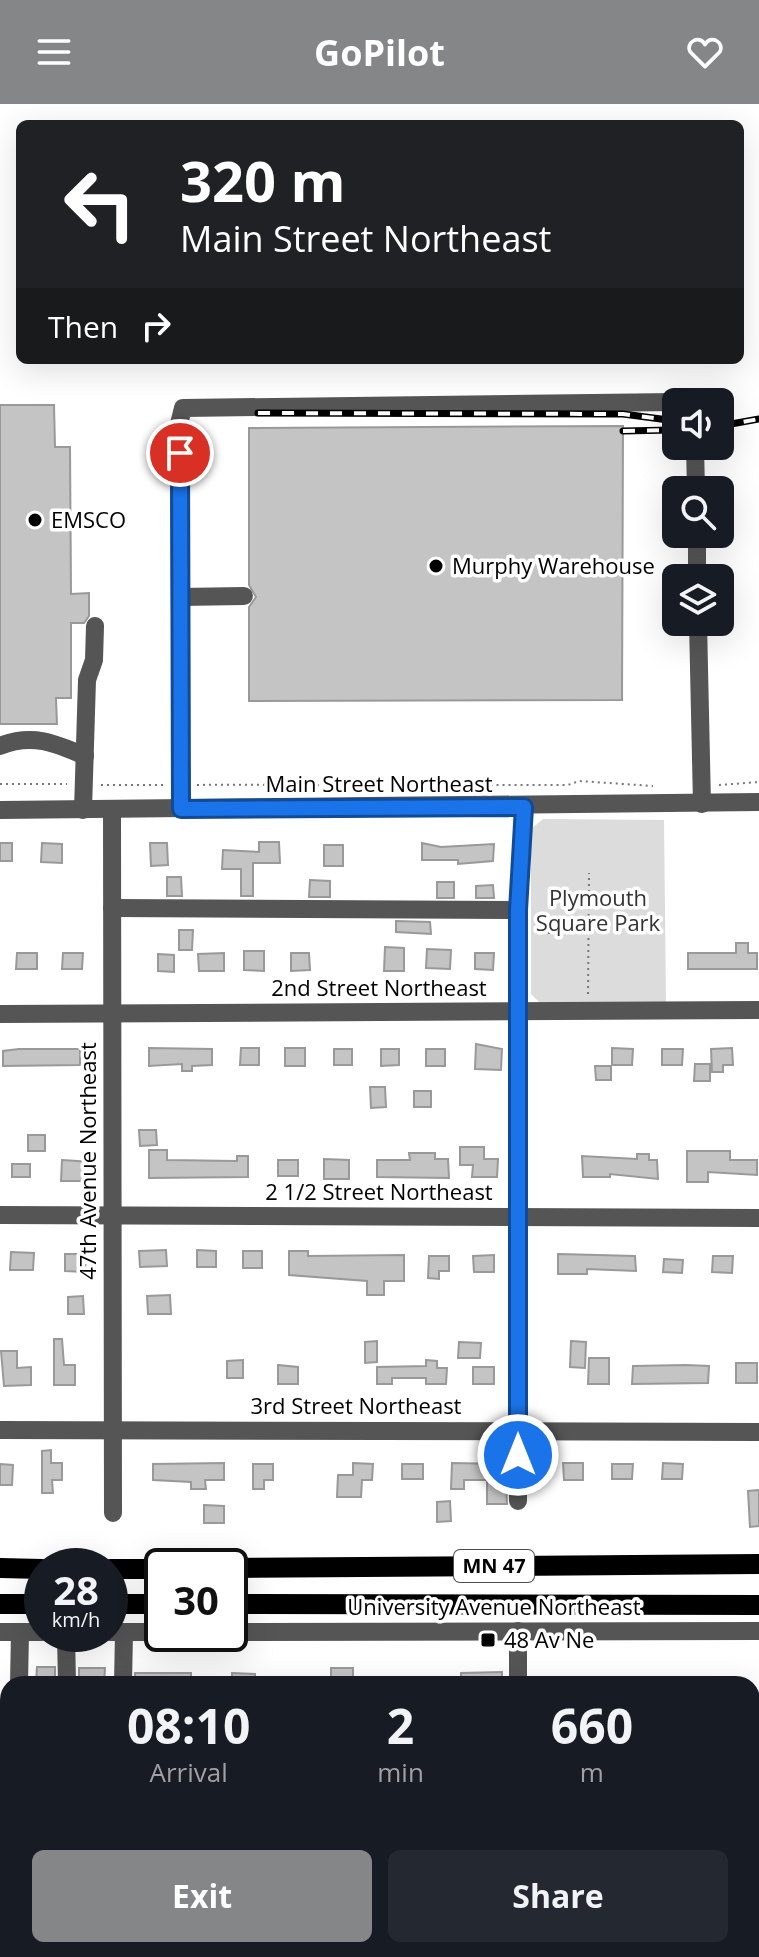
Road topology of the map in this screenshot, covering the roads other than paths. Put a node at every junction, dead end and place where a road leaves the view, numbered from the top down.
1 (662, 402) edge
2 (244, 596) dead end
3 (180, 597) junction
4 (95, 626) dead end
5 (698, 636) edge
6 (0, 746) edge
7 (85, 756) junction
8 (702, 795) junction
9 (759, 802) edge
10 (524, 807) junction
11 (181, 809) junction
12 (0, 810) edge
13 (83, 810) junction
14 (112, 810) junction
15 (112, 908) junction
16 (518, 910) junction
17 (759, 1010) edge
18 (518, 1011) junction
19 (0, 1014) edge
20 (112, 1014) junction
21 (0, 1215) edge
22 (519, 1215) junction
23 (110, 1216) junction
24 (759, 1218) edge
25 (113, 1429) junction
26 (0, 1430) edge
27 (518, 1431) junction
28 (759, 1432) edge
29 (518, 1501) dead end
30 (113, 1513) dead end
31 (759, 1564) edge
32 (0, 1568) edge
33 (248, 1568) edge
34 (24, 1569) edge
35 (0, 1604) edge
36 (24, 1604) edge
37 (248, 1604) edge
38 (759, 1605) edge
39 (518, 1631) junction
40 (759, 1631) edge
41 (0, 1632) edge
42 (20, 1632) junction
43 (24, 1632) edge
44 (248, 1632) edge
45 (66, 1652) edge
46 (119, 1652) edge
47 (19, 1676) edge
48 (67, 1676) edge
49 (122, 1676) edge
50 (518, 1676) edge

1 - 3 street
2 - 3 street
3 - 11 street
4 - 7 street
5 - 8 street
6 - 7 street
7 - 13 street
8 - 9 street, Main Street Northeast
8 - 10 street, Main Street Northeast
10 - 11 street, Main Street Northeast
10 - 16 street
11 - 14 street, Main Street Northeast
12 - 13 street, Main Street Northeast
13 - 14 street, Main Street Northeast
14 - 15 street, 47th Avenue Northeast
15 - 16 street
15 - 20 street, 47th Avenue Northeast
16 - 18 street
17 - 18 street, 2nd Street Northeast
18 - 20 street, 2nd Street Northeast
18 - 22 street
19 - 20 street, 2nd Street Northeast
20 - 23 street, 47th Avenue Northeast
21 - 23 street, 2 1/2 Street Northeast
22 - 23 street, 2 1/2 Street Northeast
22 - 24 street, 2 1/2 Street Northeast
22 - 27 street
23 - 25 street, 47th Avenue Northeast
25 - 26 street, 3rd Street Northeast
25 - 27 street, 3rd Street Northeast
25 - 30 street, 47th Avenue Northeast
27 - 28 street, 3rd Street Northeast
27 - 29 street
31 - 33 main road, University Avenue Northeast / MN 47
32 - 34 main road
35 - 36 main road
37 - 38 main road, University Avenue Northeast / MN 47
39 - 40 street, University Avenue Northeast
39 - 44 street, University Avenue Northeast
39 - 50 street
41 - 42 street
42 - 43 street
42 - 47 street
45 - 48 street
46 - 49 street

